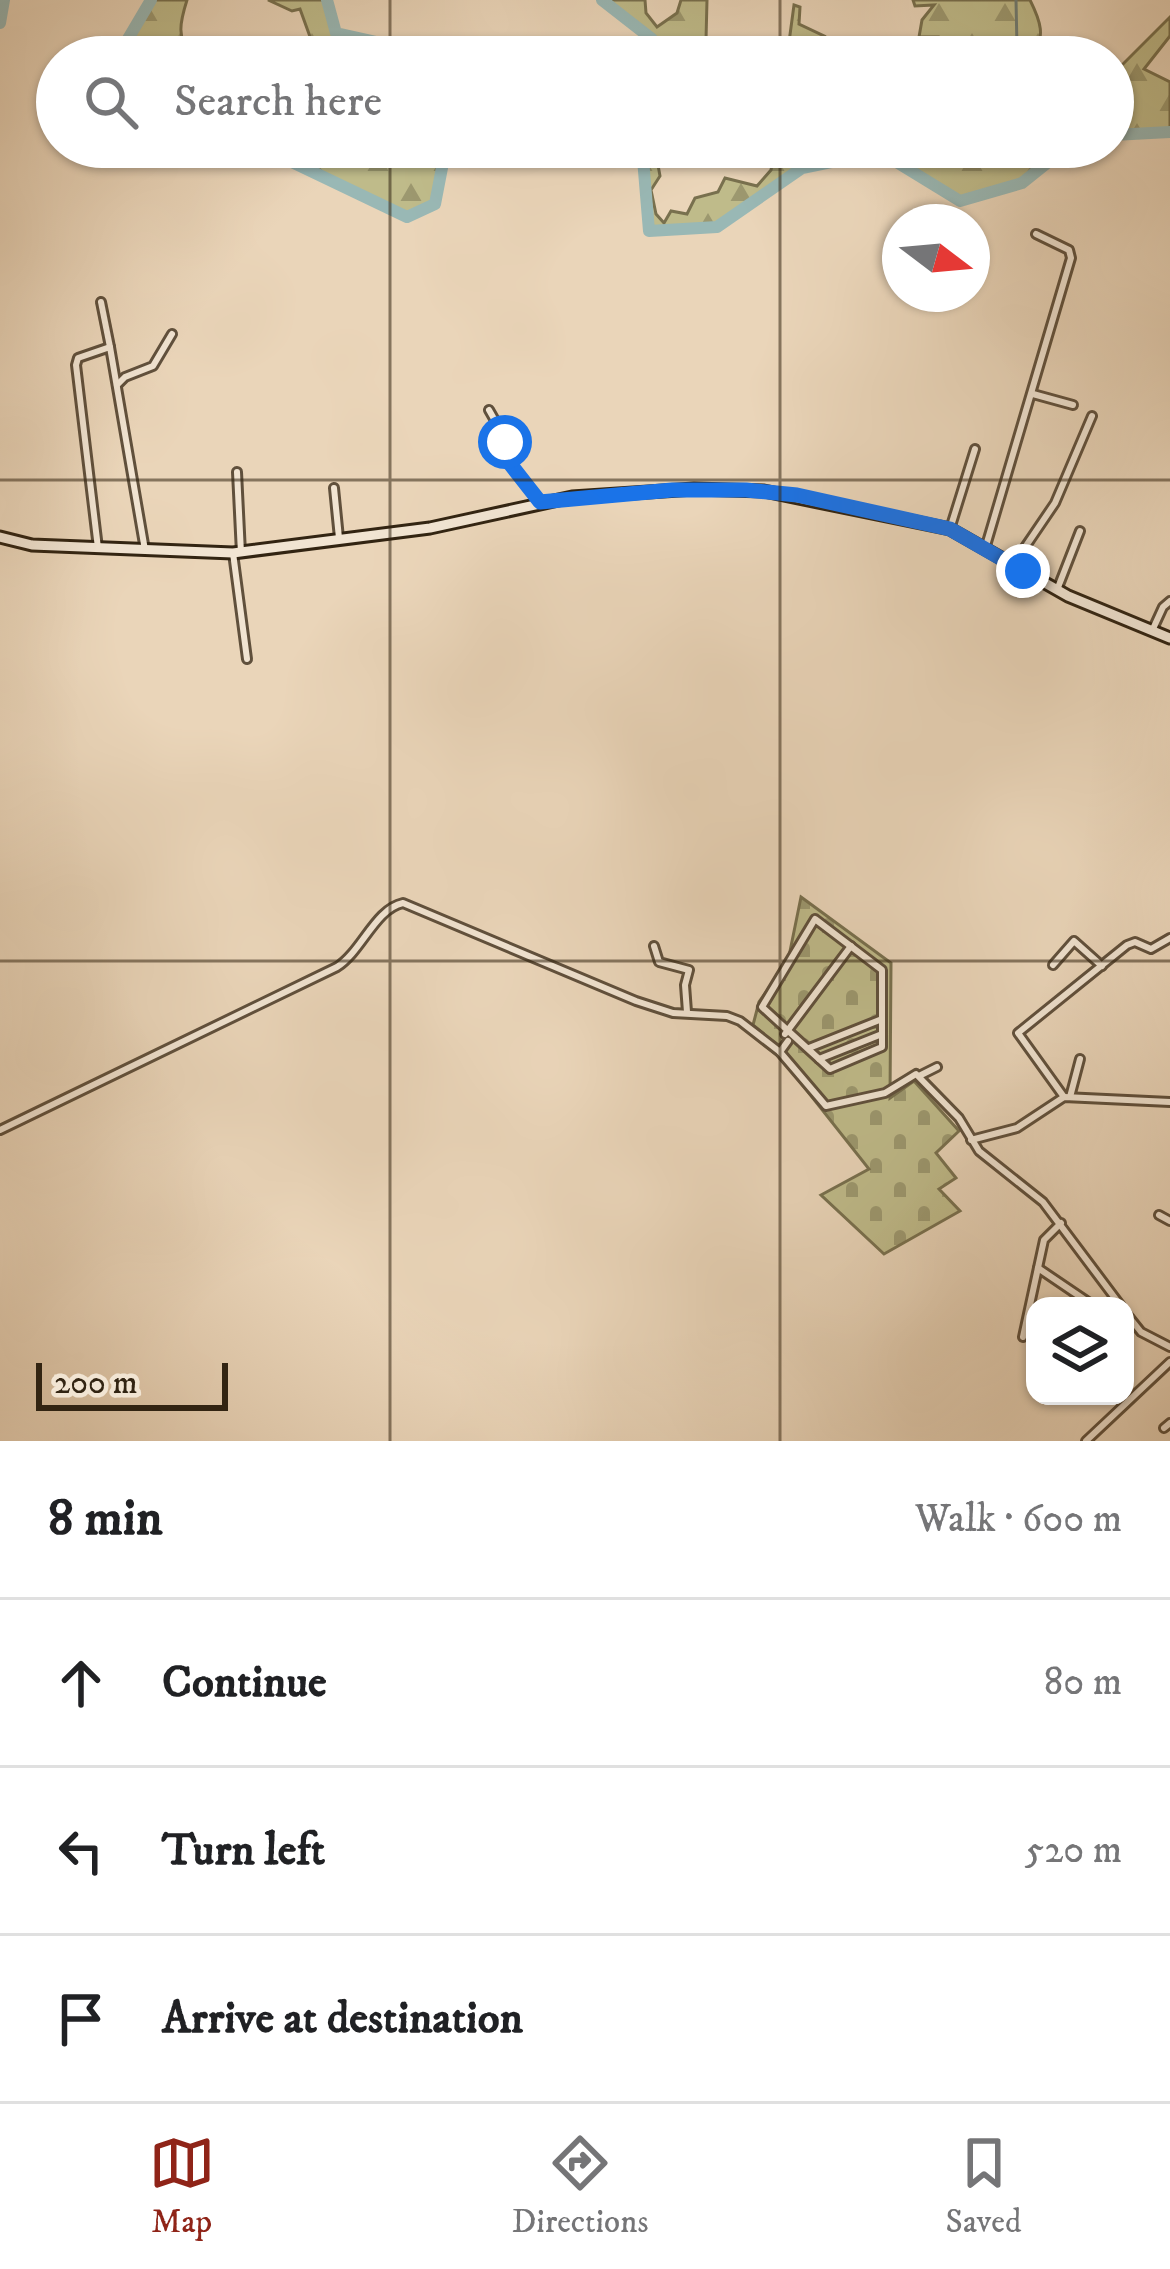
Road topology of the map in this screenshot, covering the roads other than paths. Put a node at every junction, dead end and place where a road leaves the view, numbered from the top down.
1 (1036, 234) dead end
2 (101, 302) dead end
3 (172, 334) dead end
4 (110, 347) junction
5 (117, 386) junction
6 (1033, 394) junction
7 (1073, 405) dead end
8 (488, 410) dead end
9 (1092, 416) dead end
10 (975, 449) dead end
11 (237, 472) dead end
12 (334, 488) dead end
13 (540, 502) junction
14 (950, 529) junction
15 (1080, 531) dead end
16 (0, 537) edge
17 (339, 540) junction
18 (98, 548) junction
19 (985, 549) junction
20 (146, 550) junction
21 (237, 553) junction
22 (1012, 565) junction
23 (1057, 590) junction
24 (1170, 601) edge
25 (1152, 631) junction
26 (1170, 638) edge
27 (247, 659) dead end
28 (1170, 938) edge
29 (852, 945) junction
30 (654, 946) dead end
31 (1053, 965) dead end
32 (1102, 966) junction
33 (687, 1014) junction
34 (882, 1019) junction
35 (789, 1034) junction
36 (882, 1034) junction
37 (808, 1048) junction
38 (777, 1050) junction
39 (819, 1059) junction
40 (1080, 1059) dead end
41 (938, 1067) dead end
42 (920, 1076) junction
43 (1067, 1097) junction
44 (1170, 1102) edge
45 (0, 1130) edge
46 (971, 1140) junction
47 (1159, 1215) dead end
48 (1170, 1221) edge
49 (1061, 1223) junction
50 (1038, 1268) junction
51 (1081, 1297) edge
52 (1114, 1297) edge
53 (1134, 1322) edge
54 (1134, 1329) edge
55 (1142, 1332) junction
56 (1024, 1337) dead end
57 (1170, 1347) edge
58 (1170, 1362) edge
59 (1086, 1441) edge

1 - 6 street
2 - 4 street
3 - 5 street
4 - 5 street
4 - 18 street
5 - 20 street
6 - 7 street
6 - 19 street
8 - 13 street
9 - 22 street
10 - 14 street
11 - 21 street
12 - 17 street
13 - 14 street
13 - 17 street
14 - 19 street
15 - 23 street
16 - 18 street
17 - 21 street
18 - 20 street
19 - 22 street
20 - 21 street
21 - 27 street
22 - 23 street
23 - 25 street
24 - 25 street
25 - 26 street
28 - 32 street
29 - 34 street
29 - 35 street
29 - 35 street
30 - 33 street
31 - 32 street
32 - 43 street
33 - 38 street
33 - 45 street
34 - 36 street
34 - 37 street
35 - 37 street
35 - 38 street
36 - 39 street
36 - 39 street
37 - 39 street
38 - 42 street
40 - 43 street
41 - 42 street
42 - 46 street
43 - 44 street
43 - 46 street
46 - 49 street
47 - 48 street
49 - 50 street
49 - 52 street
50 - 51 street
50 - 56 street
53 - 55 street
54 - 55 street
55 - 57 street
58 - 59 street

